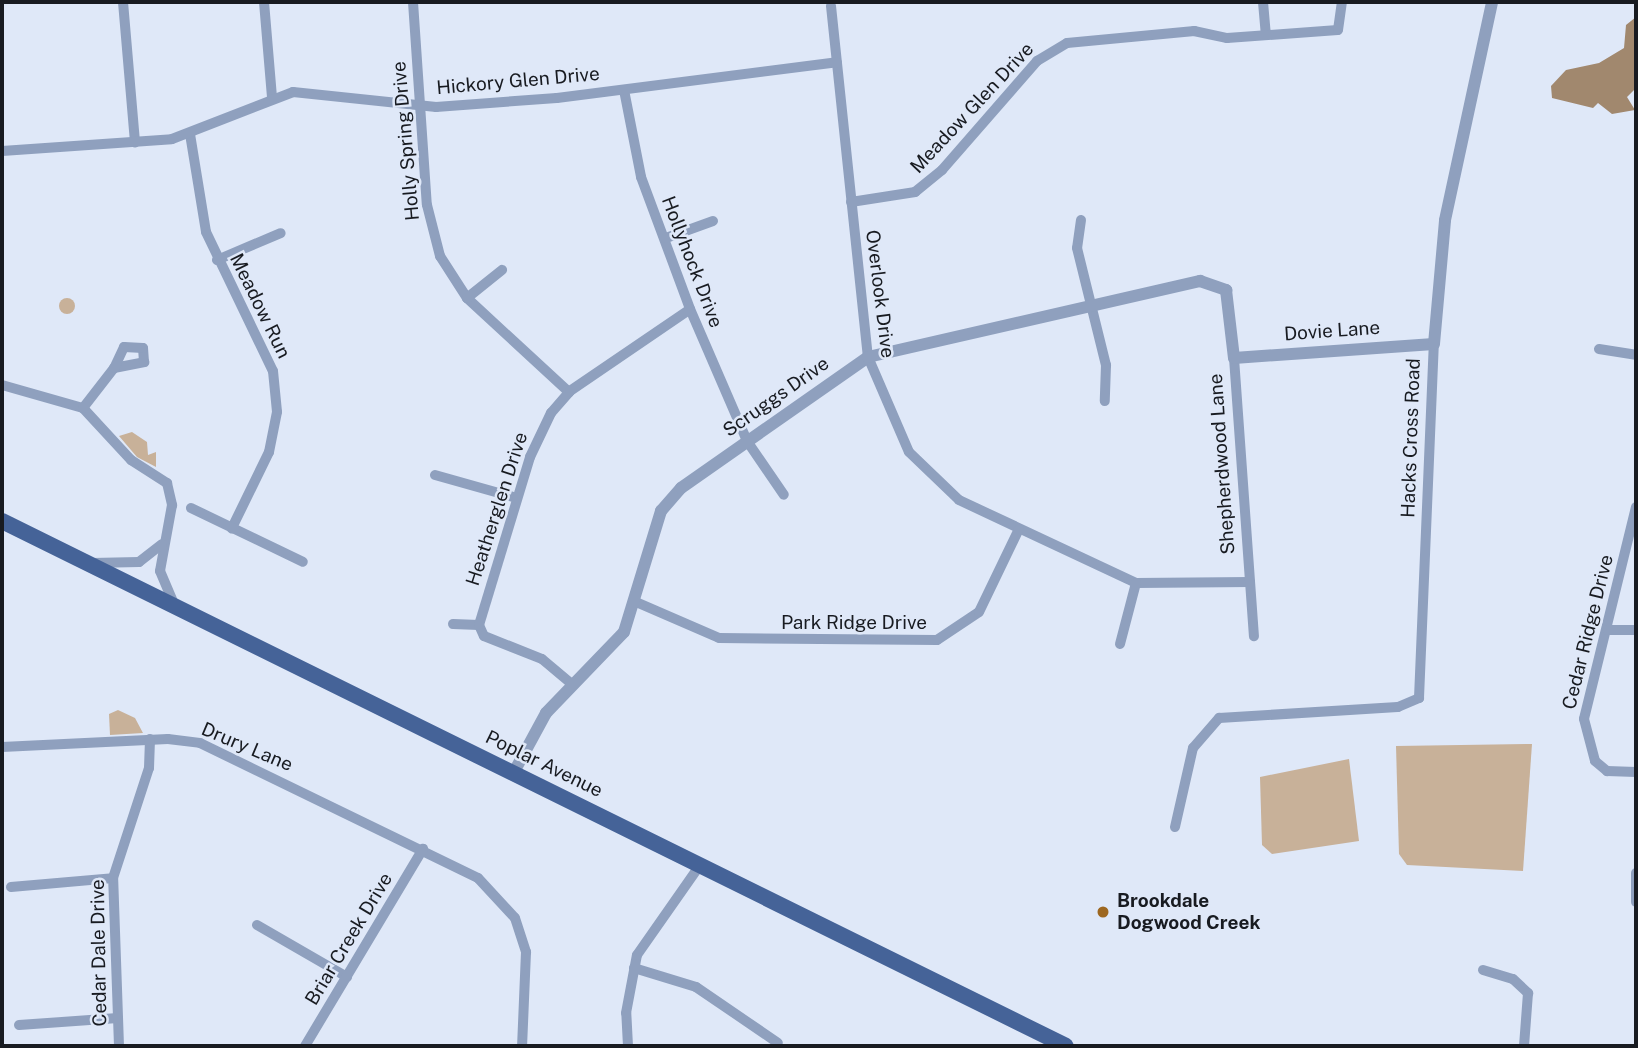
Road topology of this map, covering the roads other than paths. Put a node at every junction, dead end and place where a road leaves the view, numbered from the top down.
1 (123, 2) edge
2 (264, 2) edge
3 (413, 2) edge
4 (1263, 2) edge
5 (1342, 2) edge
6 (1492, 2) edge
7 (831, 6) dead end
8 (1266, 35) junction
9 (837, 62) junction
10 (624, 90) junction
11 (272, 98) junction
12 (420, 105) junction
13 (190, 134) junction
14 (135, 142) junction
15 (2, 151) edge
16 (851, 202) junction
17 (1081, 220) dead end
18 (713, 221) dead end
19 (281, 233) dead end
20 (666, 238) junction
21 (218, 260) junction
22 (502, 270) dead end
23 (1226, 290) joint
24 (467, 298) junction
25 (1089, 302) junction
26 (690, 309) junction
27 (1434, 344) junction
28 (1599, 349) dead end
29 (1636, 355) edge
30 (868, 358) junction
31 (1234, 358) junction
32 (114, 368) dead end
33 (2, 385) edge
34 (569, 392) junction
35 (1105, 401) dead end
36 (83, 408) junction
37 (747, 441) junction
38 (435, 475) dead end
39 (784, 495) dead end
40 (517, 498) junction
41 (1636, 507) edge
42 (191, 508) dead end
43 (2, 522) edge
44 (232, 528) junction
45 (1019, 530) junction
46 (162, 544) junction
47 (303, 562) dead end
48 (86, 563) junction
49 (1250, 582) junction
50 (1136, 583) junction
51 (636, 602) junction
52 (176, 607) junction
53 (453, 624) dead end
54 (479, 625) junction
55 (1607, 630) junction
56 (1636, 630) edge
57 (1254, 636) dead end
58 (1120, 643) dead end
59 (573, 685) junction
60 (150, 739) junction
61 (2, 747) edge
62 (514, 772) junction
63 (1636, 772) edge
64 (1175, 827) dead end
65 (423, 849) junction
66 (700, 864) junction
67 (1636, 873) edge
68 (113, 878) junction
69 (11, 887) dead end
70 (1636, 902) edge
71 (257, 925) dead end
72 (634, 968) junction
73 (1483, 970) dead end
74 (347, 977) junction
75 (118, 1017) junction
76 (19, 1025) dead end
77 (778, 1043) dead end
78 (119, 1046) edge
79 (305, 1046) edge
80 (522, 1046) edge
81 (628, 1046) edge
82 (1066, 1046) edge
83 (1524, 1046) edge

1 - 14 street
2 - 11 street
3 - 12 street, Holly Spring Drive
4 - 8 street
5 - 8 street, Meadow Glen Drive
6 - 27 street, Hacks Cross Road
7 - 9 street, Overlook Drive
8 - 16 street, Meadow Glen Drive
9 - 10 street, Hickory Glen Drive
9 - 16 street, Overlook Drive
10 - 12 street, Hickory Glen Drive
10 - 20 street, Hollyhock Drive
11 - 12 street, Hickory Glen Drive
11 - 13 street, Hickory Glen Drive
12 - 24 street, Holly Spring Drive
13 - 14 street, Hickory Glen Drive
13 - 21 street, Meadow Run
14 - 15 street, Hickory Glen Drive
16 - 30 street, Overlook Drive
17 - 25 street
18 - 20 street
19 - 21 street
20 - 26 street, Hollyhock Drive
21 - 44 street, Meadow Run
22 - 24 street
23 - 25 street, Scruggs Drive
23 - 31 street, Shepherdwood Lane
24 - 34 street, Holly Spring Drive
25 - 30 street, Scruggs Drive
25 - 35 street
26 - 34 street, Heatherglen Drive
26 - 37 street, Hollyhock Drive
27 - 31 street, Dovie Lane
27 - 64 street, Hacks Cross Road
28 - 29 street
30 - 37 street, Scruggs Drive
30 - 45 street, Overlook Drive
31 - 49 street, Shepherdwood Lane
32 - 36 street
33 - 36 street
34 - 40 street, Heatherglen Drive
36 - 46 street
37 - 39 street, Hollyhock Drive
37 - 51 street, Scruggs Drive
38 - 40 street
40 - 54 street, Heatherglen Drive
41 - 55 street, Cedar Ridge Drive
42 - 44 street
43 - 48 main road, Poplar Avenue
44 - 47 street
45 - 50 street, Overlook Drive
45 - 51 street, Park Ridge Drive
46 - 48 street
46 - 52 street
48 - 52 main road, Poplar Avenue
49 - 50 street, Overlook Drive
49 - 57 street, Shepherdwood Lane
50 - 58 street
51 - 59 street, Scruggs Drive
52 - 62 main road, Poplar Avenue
53 - 54 street
54 - 59 street
55 - 56 street
55 - 63 street, Cedar Ridge Drive
59 - 62 street, Scruggs Drive
60 - 61 street, Drury Lane
60 - 65 street, Drury Lane
60 - 68 street, Cedar Dale Drive
62 - 66 main road, Poplar Avenue
65 - 74 street, Briar Creek Drive
65 - 80 street, Drury Lane
66 - 72 street
66 - 82 main road, Poplar Avenue
67 - 70 street
68 - 69 street
68 - 75 street, Cedar Dale Drive
71 - 74 street
72 - 77 street
72 - 81 street
73 - 83 street
74 - 79 street, Briar Creek Drive
75 - 76 street
75 - 78 street, Cedar Dale Drive

